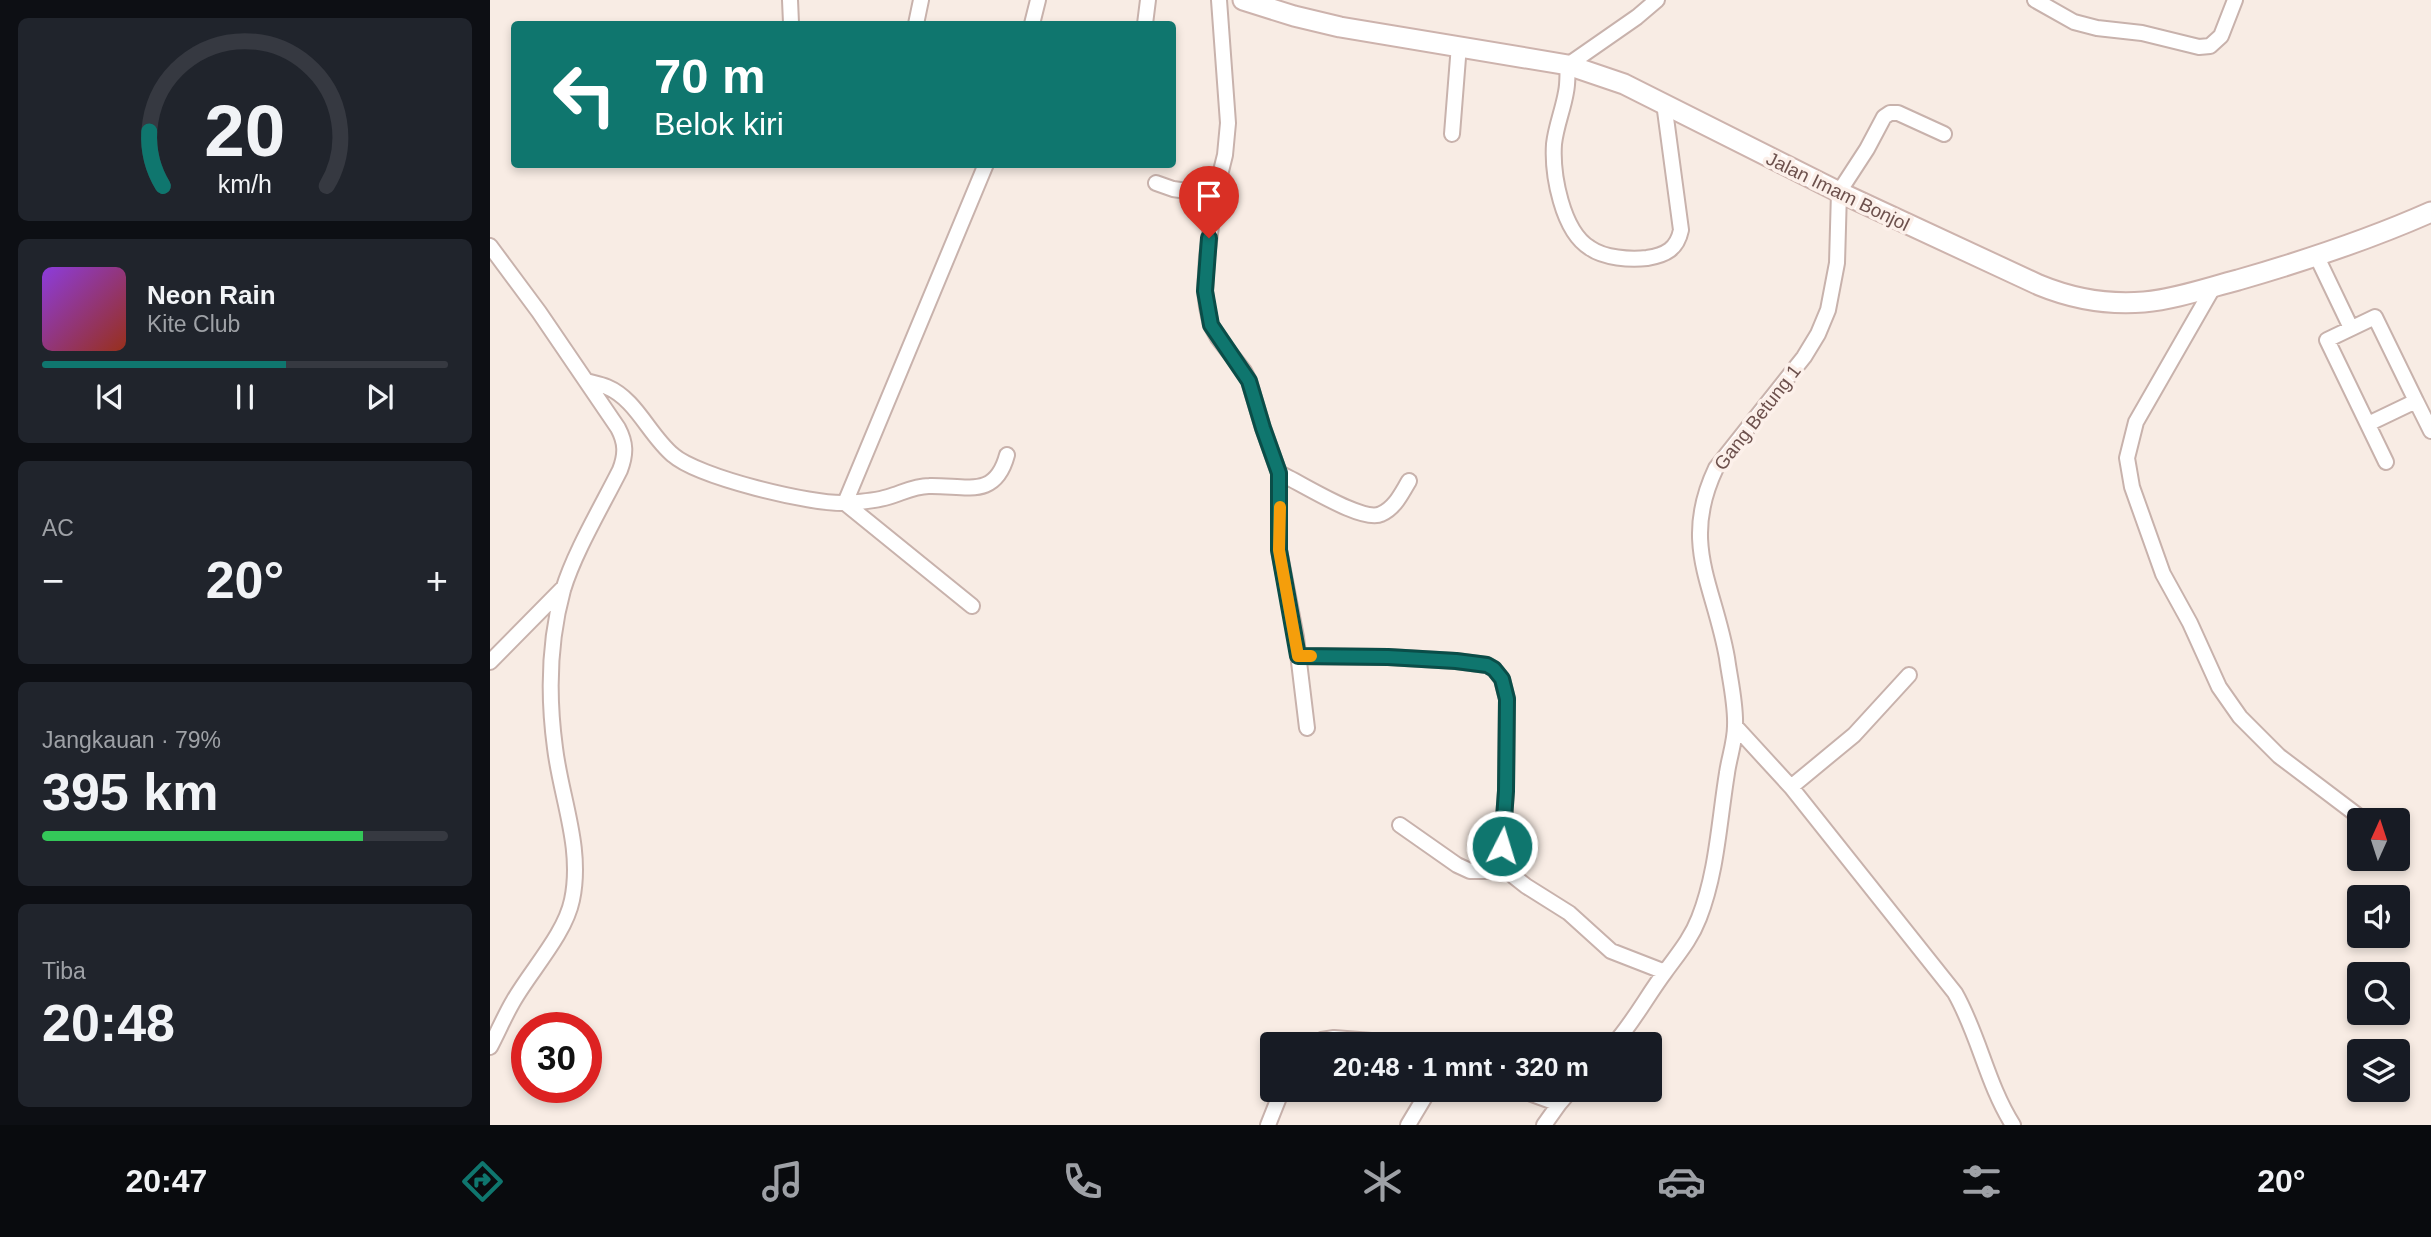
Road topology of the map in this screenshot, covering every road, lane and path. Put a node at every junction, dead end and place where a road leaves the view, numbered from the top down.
1 (790, 0) edge
2 (921, 0) edge
3 (1038, 0) edge
4 (1148, 0) edge
5 (1219, 0) edge
6 (1244, 0) edge
7 (1657, 0) edge
8 (2035, 0) edge
9 (2235, 0) edge
10 (791, 21) edge
11 (917, 21) edge
12 (1033, 21) edge
13 (1145, 21) edge
14 (1460, 46) junction
15 (1568, 65) junction
16 (1664, 103) junction
17 (1452, 134) dead end
18 (1944, 134) dead end
19 (984, 168) edge
20 (1157, 183) dead end
21 (1839, 192) junction
22 (1215, 195) junction
23 (2431, 212) edge
24 (490, 246) edge
25 (2316, 257) junction
26 (2214, 286) junction
27 (2351, 328) junction
28 (586, 381) junction
29 (2416, 401) junction
30 (2368, 424) junction
31 (2431, 431) edge
32 (1007, 455) dead end
33 (2386, 462) dead end
34 (1279, 473) junction
35 (1409, 481) dead end
36 (845, 503) junction
37 (564, 587) junction
38 (972, 606) dead end
39 (1298, 656) junction
40 (490, 662) edge
41 (1909, 675) dead end
42 (1735, 727) junction
43 (1307, 728) dead end
44 (1791, 787) junction
45 (2348, 808) edge
46 (1400, 825) dead end
47 (1507, 871) junction
48 (1665, 972) junction
49 (1625, 1032) edge
50 (490, 1047) edge
51 (1277, 1102) edge
52 (1422, 1102) edge
53 (1554, 1102) edge
54 (1559, 1104) joint
55 (1268, 1125) edge
56 (1408, 1125) edge
57 (1544, 1125) edge
58 (2013, 1125) edge

1 - 10 street
2 - 11 street
3 - 12 street
4 - 13 street
5 - 22 street
6 - 14 main road, Jalan Imam Bonjol
7 - 15 street
8 - 9 street
14 - 15 main road, Jalan Imam Bonjol
14 - 17 street
15 - 16 main road, Jalan Imam Bonjol
15 - 16 street
16 - 21 main road, Jalan Imam Bonjol
18 - 21 street
19 - 36 street
20 - 22 street
21 - 26 main road, Jalan Imam Bonjol
21 - 42 street, Gang Betung 1
22 - 34 street
23 - 25 main road, Jalan Imam Bonjol
24 - 28 street
25 - 26 main road, Jalan Imam Bonjol
25 - 27 street
26 - 45 street
27 - 29 street
27 - 30 street
28 - 36 street
28 - 37 street
29 - 30 street
29 - 31 street
30 - 33 street
32 - 36 street
34 - 35 street
34 - 39 street
36 - 38 street
37 - 40 street
37 - 50 street
39 - 43 street
39 - 47 street
41 - 44 street
42 - 44 street
42 - 48 street, Gang Betung 1
44 - 58 street
46 - 47 street
47 - 48 street
48 - 49 street, Gang Betung 1
51 - 55 street
52 - 56 street
53 - 54 street
54 - 57 street

